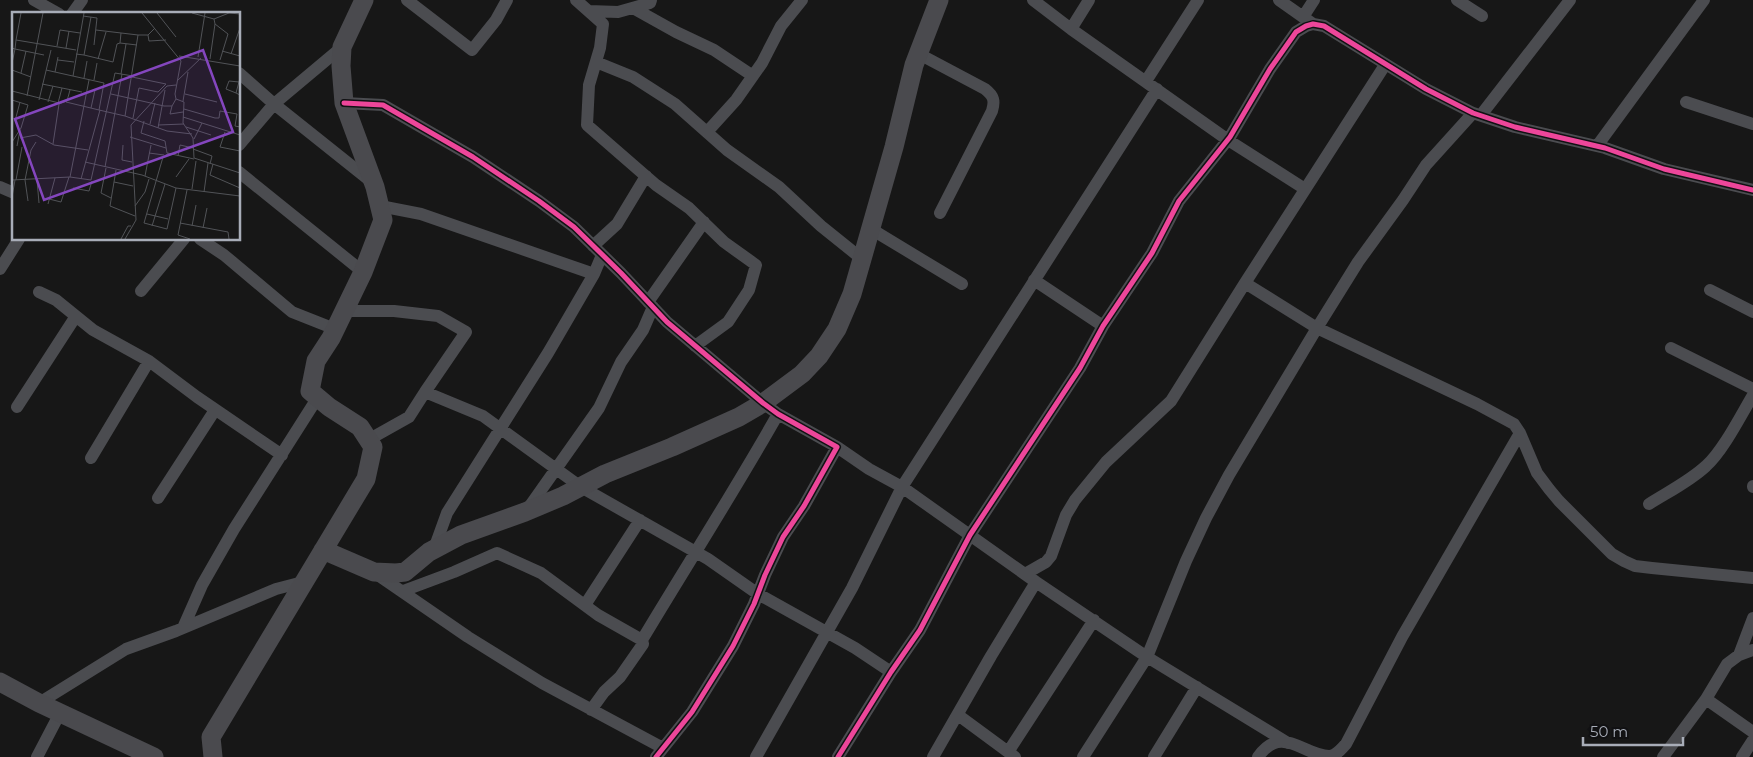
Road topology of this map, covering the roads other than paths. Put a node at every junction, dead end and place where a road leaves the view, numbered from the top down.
1 (34, 0) edge
2 (82, 0) edge
3 (364, 0) edge
4 (407, 0) edge
5 (507, 0) edge
6 (576, 0) edge
7 (651, 0) edge
8 (802, 0) edge
9 (939, 0) edge
10 (1033, 0) edge
11 (1089, 0) edge
12 (1198, 0) edge
13 (1279, 0) edge
14 (1314, 0) edge
15 (1457, 0) edge
16 (1570, 0) edge
17 (1704, 0) edge
18 (633, 8) junction
19 (589, 11) junction
20 (55, 12) edge
21 (73, 12) edge
22 (1482, 16) dead end
23 (1308, 20) junction
24 (1071, 29) junction
25 (342, 47) junction
26 (919, 54) junction
27 (596, 62) junction
28 (1385, 65) junction
29 (240, 74) edge
30 (753, 76) junction
31 (1146, 82) junction
32 (1157, 89) junction
33 (1686, 102) dead end
34 (344, 103) junction
35 (274, 104) junction
36 (1477, 114) junction
37 (1753, 124) edge
38 (707, 132) junction
39 (1228, 140) junction
40 (240, 144) edge
41 (1597, 146) junction
42 (240, 173) edge
43 (646, 176) junction
44 (373, 183) junction
45 (0, 187) edge
46 (1305, 189) junction
47 (1753, 190) edge
48 (12, 192) edge
49 (380, 206) junction
50 (940, 213) dead end
51 (704, 222) junction
52 (871, 229) junction
53 (18, 240) edge
54 (183, 240) edge
55 (202, 240) edge
56 (593, 246) junction
57 (602, 255) junction
58 (862, 259) junction
59 (0, 269) edge
60 (363, 272) junction
61 (594, 274) junction
62 (1034, 280) junction
63 (1245, 283) junction
64 (962, 284) dead end
65 (1710, 290) dead end
66 (140, 291) dead end
67 (39, 292) dead end
68 (651, 304) junction
69 (344, 311) junction
70 (1753, 312) edge
71 (76, 316) junction
72 (1103, 326) junction
73 (1317, 328) junction
74 (336, 329) junction
75 (695, 346) junction
76 (1671, 348) dead end
77 (149, 361) junction
78 (1753, 389) edge
79 (425, 392) junction
80 (1753, 395) edge
81 (318, 397) junction
82 (763, 403) junction
83 (17, 408) dead end
84 (216, 410) junction
85 (778, 414) junction
86 (500, 427) junction
87 (1520, 433) junction
88 (368, 440) junction
89 (837, 447) junction
90 (282, 455) junction
91 (91, 458) dead end
92 (555, 469) junction
93 (581, 487) junction
94 (902, 487) junction
95 (158, 498) dead end
96 (1649, 504) dead end
97 (525, 512) junction
98 (640, 520) junction
99 (970, 535) junction
100 (434, 549) junction
101 (322, 550) junction
102 (696, 552) junction
103 (374, 572) junction
104 (1025, 574) junction
105 (1753, 578) edge
106 (304, 582) junction
107 (1036, 582) junction
108 (403, 591) junction
109 (758, 594) junction
110 (585, 605) junction
111 (1753, 618) edge
112 (1094, 620) junction
113 (183, 628) junction
114 (827, 632) junction
115 (642, 640) junction
116 (1753, 650) edge
117 (1739, 655) junction
118 (1147, 657) junction
119 (890, 672) junction
120 (0, 682) edge
121 (1197, 687) junction
122 (1706, 699) junction
123 (39, 703) junction
124 (591, 710) junction
125 (60, 713) junction
126 (958, 715) junction
127 (1753, 732) edge
128 (1753, 740) edge
129 (1288, 743) junction
130 (659, 754) edge
131 (1012, 754) edge
132 (1344, 755) edge
133 (37, 757) edge
134 (154, 757) edge
135 (213, 757) edge
136 (756, 757) edge
137 (838, 757) edge
138 (933, 757) edge
139 (1083, 757) edge
140 (1154, 757) edge
141 (1258, 757) edge
142 (1663, 757) edge
143 (1742, 757) edge

1 - 20 street
2 - 21 street
3 - 25 street
4 - 5 street
6 - 19 street
7 - 18 street
8 - 30 street
9 - 26 street
10 - 24 street
11 - 24 street
12 - 31 street
13 - 23 street
14 - 23 street
15 - 22 street
16 - 36 street
17 - 41 street
18 - 19 street
18 - 30 street
19 - 27 street
23 - 28 street
23 - 39 street
24 - 31 street
25 - 34 street
25 - 35 street
26 - 50 street
26 - 52 street
27 - 38 street
27 - 43 street
28 - 36 street
28 - 46 street
29 - 35 street
30 - 38 street
31 - 32 street
32 - 39 street
32 - 62 street
33 - 37 street
34 - 44 street
34 - 56 street
35 - 40 street
35 - 44 street
36 - 41 street
36 - 73 street
38 - 58 street
39 - 46 street
39 - 72 street
41 - 47 street
42 - 60 street
43 - 51 street
43 - 56 street
44 - 49 street
45 - 48 street
46 - 63 street
49 - 60 street
49 - 61 street
51 - 68 street
51 - 75 street
52 - 58 street
52 - 64 street
53 - 59 street
54 - 66 street
55 - 74 street
56 - 57 street
57 - 61 street
57 - 68 street
58 - 82 street
60 - 69 street
61 - 86 street
62 - 72 street
62 - 94 street
63 - 73 street
63 - 104 street
65 - 70 street
67 - 71 street
68 - 75 street
68 - 92 street
69 - 74 street
69 - 79 street
71 - 77 street
71 - 83 street
72 - 99 street
73 - 87 street
73 - 118 street
74 - 81 street
75 - 82 street
76 - 78 street
77 - 84 street
77 - 91 street
79 - 86 street
79 - 88 street
80 - 96 street
81 - 88 street
81 - 90 street
82 - 85 street
82 - 93 street
84 - 90 street
84 - 95 street
85 - 89 street
85 - 102 street
86 - 92 street
86 - 100 street
87 - 105 street
87 - 132 street
88 - 101 street
89 - 94 street
89 - 109 street
90 - 113 street
92 - 93 street
92 - 97 street
93 - 97 street
93 - 98 street
94 - 99 street
94 - 114 street
97 - 100 street
98 - 102 street
98 - 110 street
99 - 104 street
99 - 119 street
100 - 103 street
101 - 103 street
101 - 106 street
102 - 109 street
102 - 115 street
103 - 108 street
104 - 107 street
106 - 113 street
106 - 135 street
107 - 112 street
107 - 126 street
108 - 110 street
108 - 124 street
109 - 114 street
109 - 130 street
110 - 115 street
111 - 117 street
112 - 118 street
112 - 131 street
113 - 123 street
114 - 119 street
114 - 136 street
115 - 124 street
116 - 117 street
117 - 122 street
118 - 121 street
118 - 139 street
119 - 137 street
120 - 123 street
121 - 129 street
121 - 140 street
122 - 127 street
122 - 142 street
123 - 125 street
124 - 130 street
125 - 133 street
125 - 134 street
126 - 131 street
126 - 138 street
128 - 143 street
129 - 132 street
129 - 141 street

